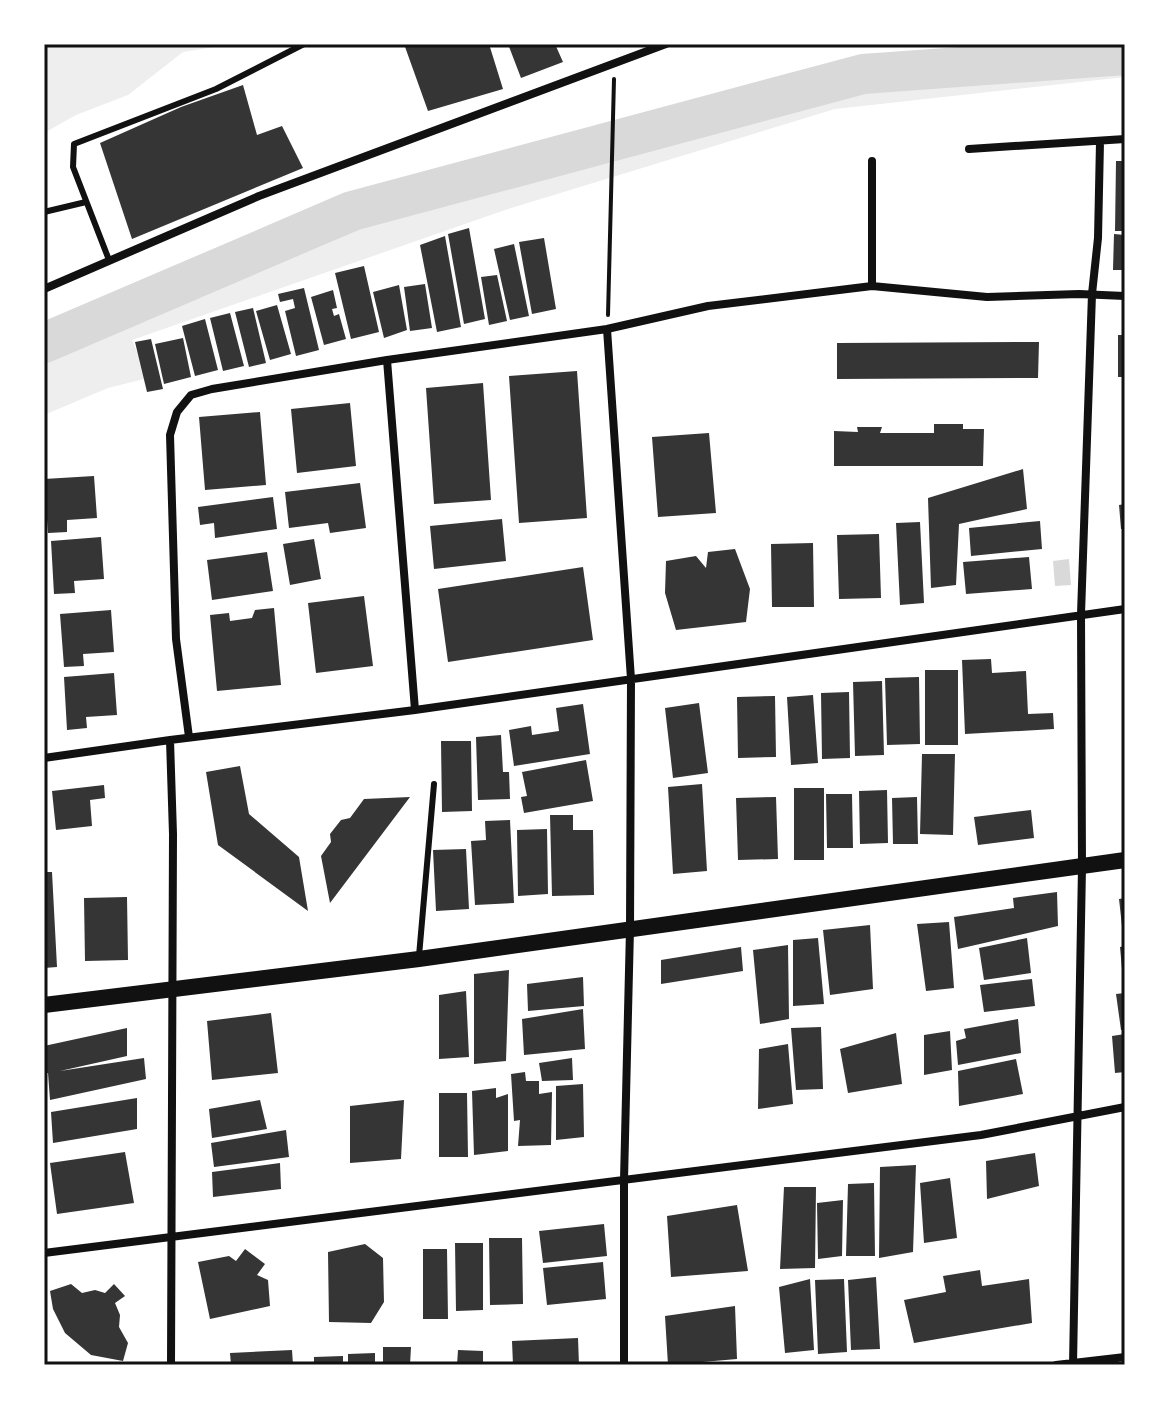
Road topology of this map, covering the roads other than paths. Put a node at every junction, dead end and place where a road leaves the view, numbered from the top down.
1 (304, 44) edge
2 (666, 44) edge
3 (1125, 139) edge
4 (1100, 142) junction
5 (969, 149) dead end
6 (872, 161) dead end
7 (86, 202) junction
8 (44, 212) edge
9 (109, 260) junction
10 (872, 286) junction
11 (44, 289) edge
12 (1092, 294) junction
13 (1125, 296) edge
14 (607, 329) junction
15 (387, 360) junction
16 (1125, 609) edge
17 (1081, 614) junction
18 (631, 679) junction
19 (415, 710) junction
20 (189, 737) junction
21 (170, 740) junction
22 (44, 758) edge
23 (434, 784) dead end
24 (1125, 860) edge
25 (1082, 867) junction
26 (630, 929) junction
27 (419, 959) junction
28 (172, 988) junction
29 (44, 1005) edge
30 (1125, 1107) edge
31 (1079, 1114) junction
32 (624, 1180) junction
33 (170, 1236) junction
34 (44, 1253) edge
35 (1125, 1357) edge
36 (1073, 1364) edge
37 (171, 1365) edge
38 (624, 1365) edge
39 (1056, 1365) edge

1 - 7 lane
2 - 9 street
3 - 4 street
4 - 5 street
4 - 12 street
6 - 10 street
7 - 8 lane
7 - 9 lane
9 - 11 street
10 - 12 street
10 - 14 street
12 - 13 street
12 - 17 street
14 - 15 street
14 - 18 street
15 - 19 street
15 - 20 street
16 - 17 street
17 - 18 street
17 - 25 street
18 - 19 street
18 - 26 street
19 - 20 street
20 - 21 street
21 - 22 street
21 - 28 street
23 - 27 lane
24 - 25 main road
25 - 26 main road
25 - 31 street
26 - 27 main road
26 - 32 street
27 - 28 main road
28 - 29 main road
28 - 33 street
30 - 31 street
31 - 32 street
31 - 36 street
32 - 33 street
32 - 38 street
33 - 34 street
33 - 37 street
35 - 36 street
36 - 39 street

